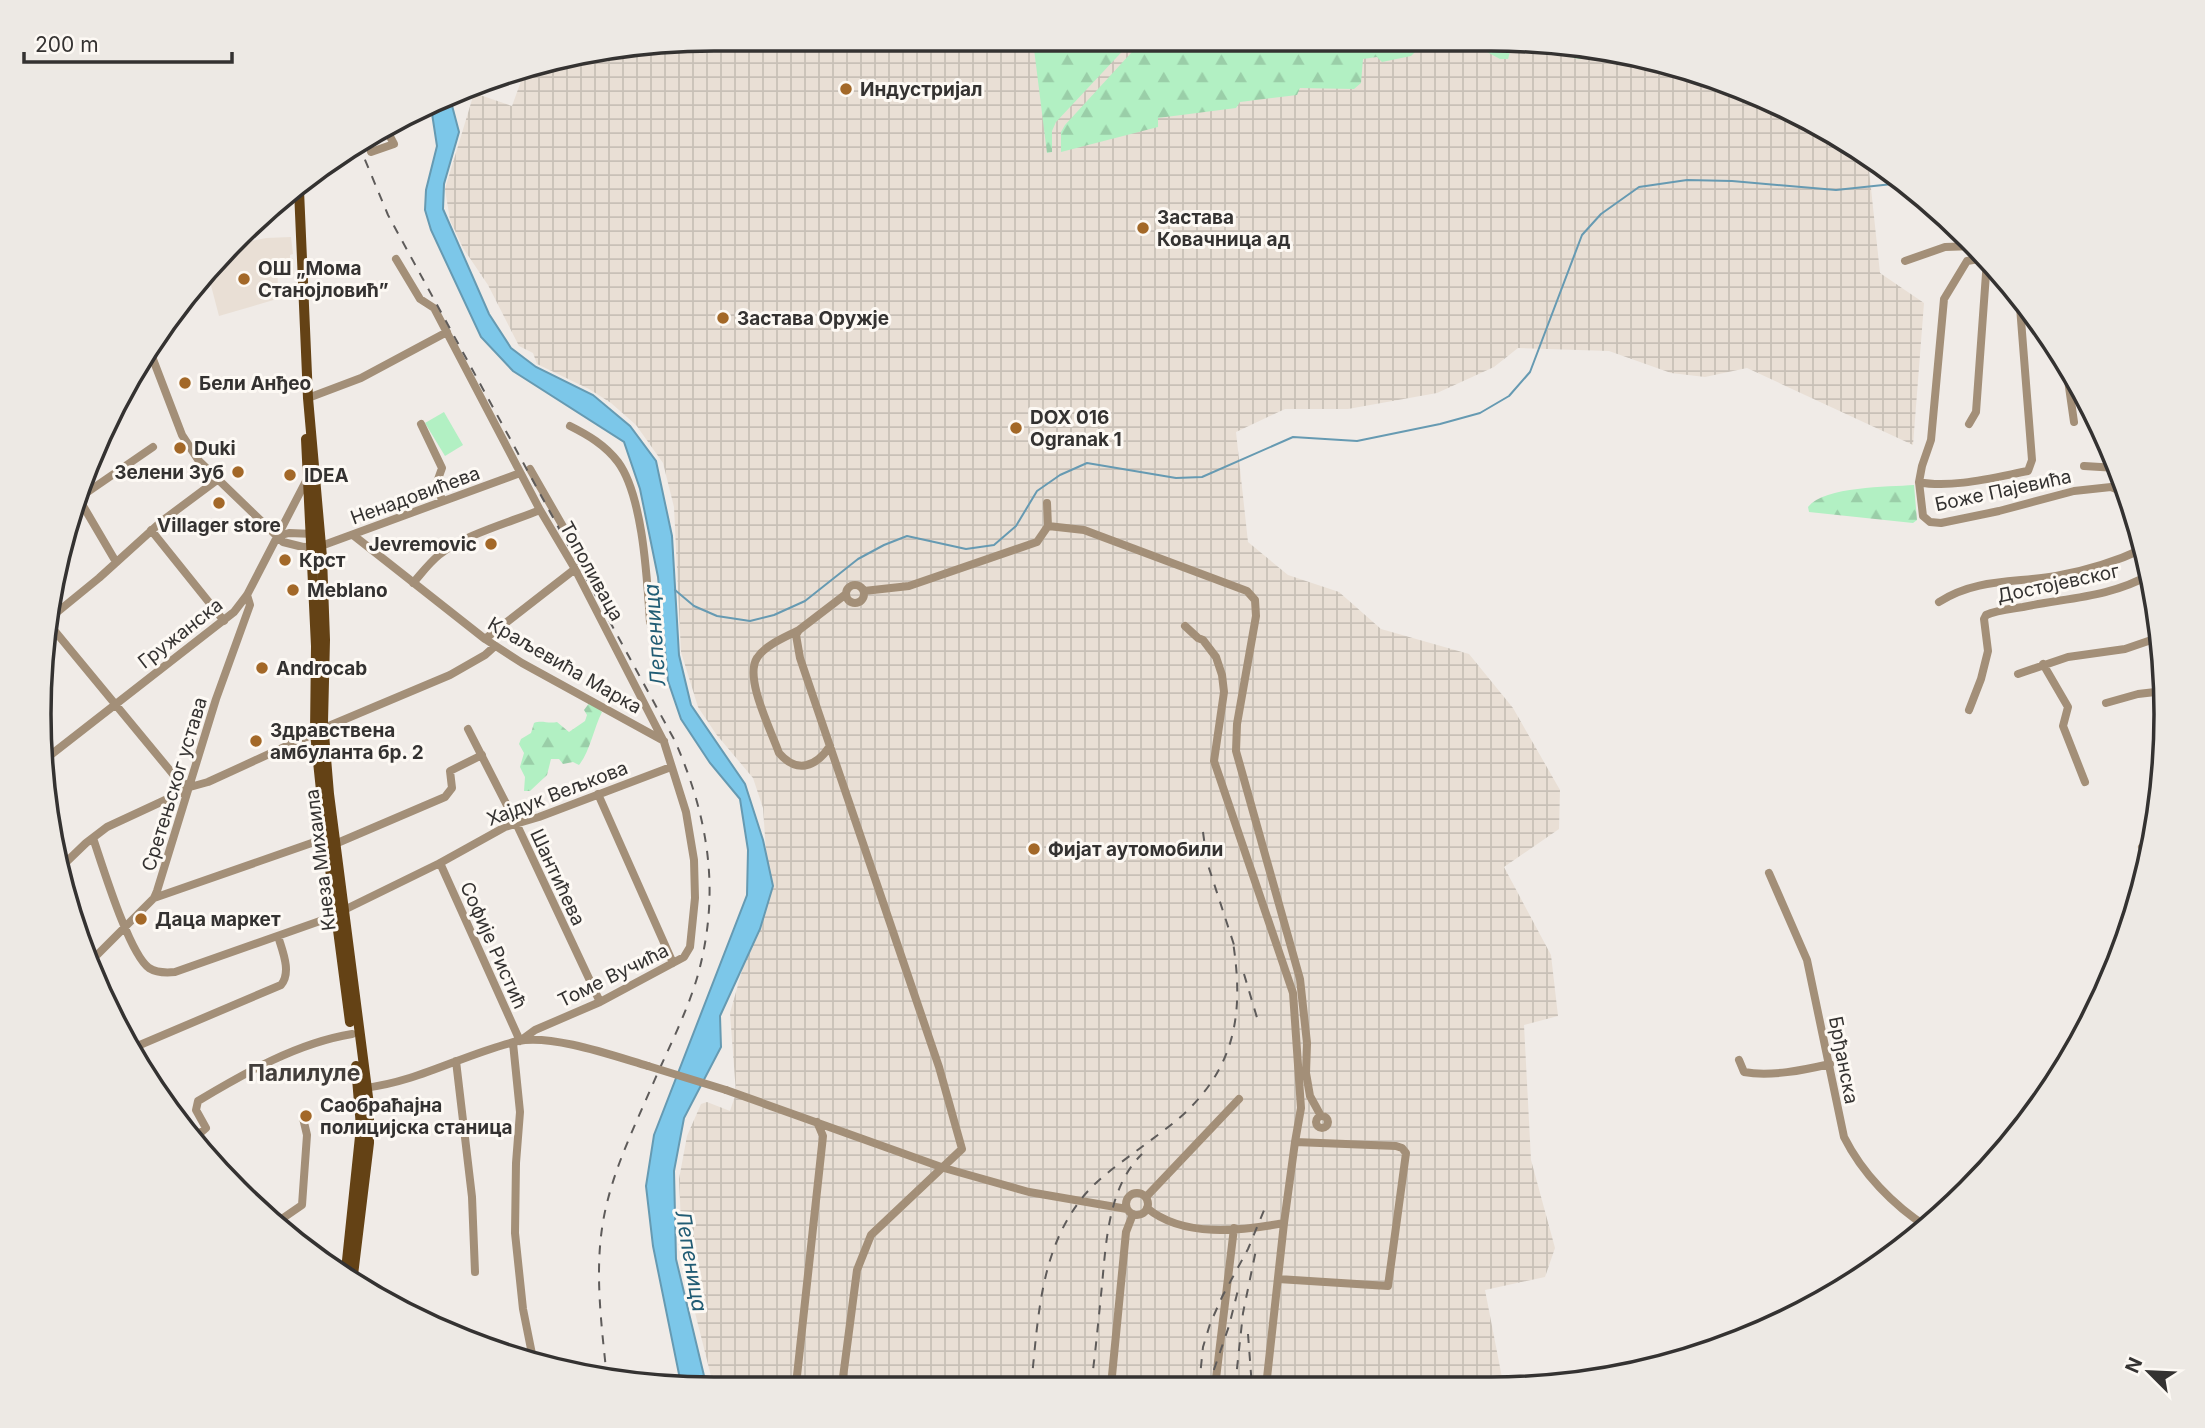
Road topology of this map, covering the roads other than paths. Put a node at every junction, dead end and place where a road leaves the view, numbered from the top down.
1 (389, 136) edge
2 (372, 152) dead end
3 (299, 197) edge
4 (1961, 246) edge
5 (396, 259) dead end
6 (1974, 260) edge
7 (1905, 261) dead end
8 (1985, 272) edge
9 (2021, 315) edge
10 (447, 332) junction
11 (154, 361) edge
12 (2069, 390) edge
13 (308, 398) junction
14 (2074, 422) dead end
15 (421, 424) dead end
16 (1969, 424) dead end
17 (570, 426) dead end
18 (153, 447) dead end
19 (2084, 466) dead end
20 (2107, 467) edge
21 (530, 469) dead end
22 (520, 473) junction
23 (307, 479) junction
24 (217, 480) junction
25 (1919, 482) junction
26 (2115, 489) edge
27 (90, 490) edge
28 (442, 501) junction
29 (1047, 503) dead end
30 (540, 510) junction
31 (83, 511) edge
32 (1048, 526) junction
33 (151, 530) junction
34 (315, 534) junction
35 (352, 535) junction
36 (278, 536) junction
37 (316, 546) junction
38 (2134, 552) edge
39 (585, 559) dead end
40 (116, 562) junction
41 (575, 569) junction
42 (2141, 579) edge
43 (413, 583) junction
44 (864, 591) junction
45 (846, 594) junction
46 (247, 595) junction
47 (1939, 602) dead end
48 (59, 611) edge
49 (223, 621) junction
50 (650, 622) dead end
51 (1185, 626) dead end
52 (799, 630) junction
53 (56, 632) edge
54 (485, 639) junction
55 (2150, 640) edge
56 (495, 646) junction
57 (2043, 664) junction
58 (2018, 674) dead end
59 (2153, 692) edge
60 (115, 703) junction
61 (2106, 703) dead end
62 (1969, 710) dead end
63 (468, 729) dead end
64 (319, 731) junction
65 (664, 741) junction
66 (830, 746) junction
67 (52, 754) edge
68 (482, 755) junction
69 (671, 767) junction
70 (2085, 782) dead end
71 (190, 787) junction
72 (598, 794) junction
73 (516, 823) junction
74 (93, 838) junction
75 (330, 841) junction
76 (67, 862) edge
77 (440, 863) junction
78 (1769, 873) dead end
79 (154, 898) junction
80 (340, 912) junction
81 (125, 928) junction
82 (278, 936) junction
83 (97, 956) edge
84 (684, 957) joint
85 (673, 963) junction
86 (600, 1002) junction
87 (536, 1030) junction
88 (352, 1034) junction
89 (516, 1042) junction
90 (540, 1042) junction
91 (140, 1045) edge
92 (1739, 1060) dead end
93 (456, 1061) junction
94 (1830, 1064) junction
95 (363, 1088) junction
96 (1239, 1099) dead end
97 (1321, 1116) dead end
98 (303, 1118) dead end
99 (817, 1122) junction
100 (200, 1133) edge
101 (1295, 1142) junction
102 (944, 1168) junction
103 (1146, 1197) junction
104 (1147, 1208) junction
105 (1130, 1212) junction
106 (283, 1218) edge
107 (1919, 1220) edge
108 (1284, 1223) junction
109 (1234, 1228) junction
110 (346, 1265) edge
111 (355, 1270) edge
112 (475, 1272) dead end
113 (1278, 1279) junction
114 (532, 1352) edge
115 (797, 1377) edge
116 (843, 1377) edge
117 (1112, 1377) edge
118 (1216, 1377) edge
119 (1267, 1377) edge

1 - 2 street
3 - 13 main road, Кнеза Михаила
4 - 7 street
5 - 10 street, Тополиваца
6 - 25 street
8 - 16 street
9 - 25 street
10 - 13 street
10 - 22 street, Тополиваца
11 - 24 street
12 - 14 street
13 - 23 main road, Кнеза Михаила
13 - 34 main road, Кнеза Михаила
15 - 28 street
17 - 50 street
18 - 27 street
19 - 20 street
21 - 39 street, Тополиваца
22 - 28 street, Ненадовићева
22 - 30 street, Тополиваца
23 - 34 main road, Кнеза Михаила
23 - 36 street, Гружанска
24 - 33 street
24 - 36 street
25 - 26 street, Боже Пајевића
28 - 35 street, Ненадовићева
29 - 32 street
30 - 41 street, Тополиваца
30 - 43 street
31 - 40 street
32 - 44 street
32 - 97 street
33 - 40 street
33 - 49 street
34 - 36 street
34 - 37 main road, Кнеза Михаила
35 - 37 street, Ненадовићева
35 - 43 street, Краљевића Марка
36 - 37 street
36 - 46 street, Гружанска
37 - 64 main road, Кнеза Михаила
38 - 47 street
40 - 48 street
41 - 54 street
41 - 65 street, Тополиваца
42 - 62 street, Достојевског
43 - 54 street, Краљевића Марка
44 - 45 street
44 - 45 street
45 - 52 street
46 - 49 street, Гружанска
46 - 71 street, Сретењског устава
49 - 60 street, Гружанска
51 - 101 street
52 - 66 street
52 - 66 street
53 - 60 street
54 - 56 street, Краљевића Марка
55 - 57 street
56 - 64 street
56 - 65 street, Краљевића Марка
57 - 58 street
57 - 70 street
59 - 61 street
60 - 67 street, Гружанска
60 - 71 street
63 - 68 street, Шантићева
64 - 71 street
64 - 75 main road, Кнеза Михаила
65 - 69 street, Тополиваца
66 - 102 street
68 - 73 street, Шантићева
68 - 75 street
69 - 72 street, Хајдук Вељкова
69 - 84 street, Тополиваца
71 - 74 street
71 - 79 street, Сретењског устава
72 - 73 street, Хајдук Вељкова
72 - 85 street
73 - 77 street, Хајдук Вељкова
73 - 86 street, Шантићева
74 - 76 street
74 - 81 street, Хајдук Вељкова
75 - 79 street
75 - 80 main road, Кнеза Михаила
77 - 80 street, Хајдук Вељкова
77 - 89 street, Софије Ристић
78 - 94 street, Брђанска
79 - 81 street, Сретењског устава
80 - 82 street, Хајдук Вељкова
80 - 88 main road, Кнеза Михаила
80 - 95 main road, Кнеза Михаила
81 - 82 street, Хајдук Вељкова
81 - 83 street, Сретењског устава
82 - 91 street
84 - 85 street, Томе Вучића
85 - 86 street, Томе Вучића
86 - 87 street, Томе Вучића
87 - 89 street, Томе Вучића
87 - 90 street
88 - 95 main road, Кнеза Михаила
88 - 100 street
89 - 90 street, Томе Вучића
89 - 93 street, Томе Вучића
89 - 114 street, Софије Ристић
90 - 99 street, Томе Вучића, bridge
92 - 94 street
93 - 95 street, Томе Вучића
93 - 112 street
94 - 107 street, Брђанска
95 - 110 main road, Кнеза Михаила
95 - 111 main road, Кнеза Михаила
96 - 103 street
98 - 106 street
99 - 102 street, Томе Вучића
99 - 115 street
101 - 108 street
101 - 113 street
102 - 105 street, Томе Вучића
102 - 116 street
103 - 104 street
103 - 105 street
104 - 105 street
104 - 109 street
105 - 117 street
108 - 109 street
108 - 113 street
109 - 118 street
113 - 119 street

